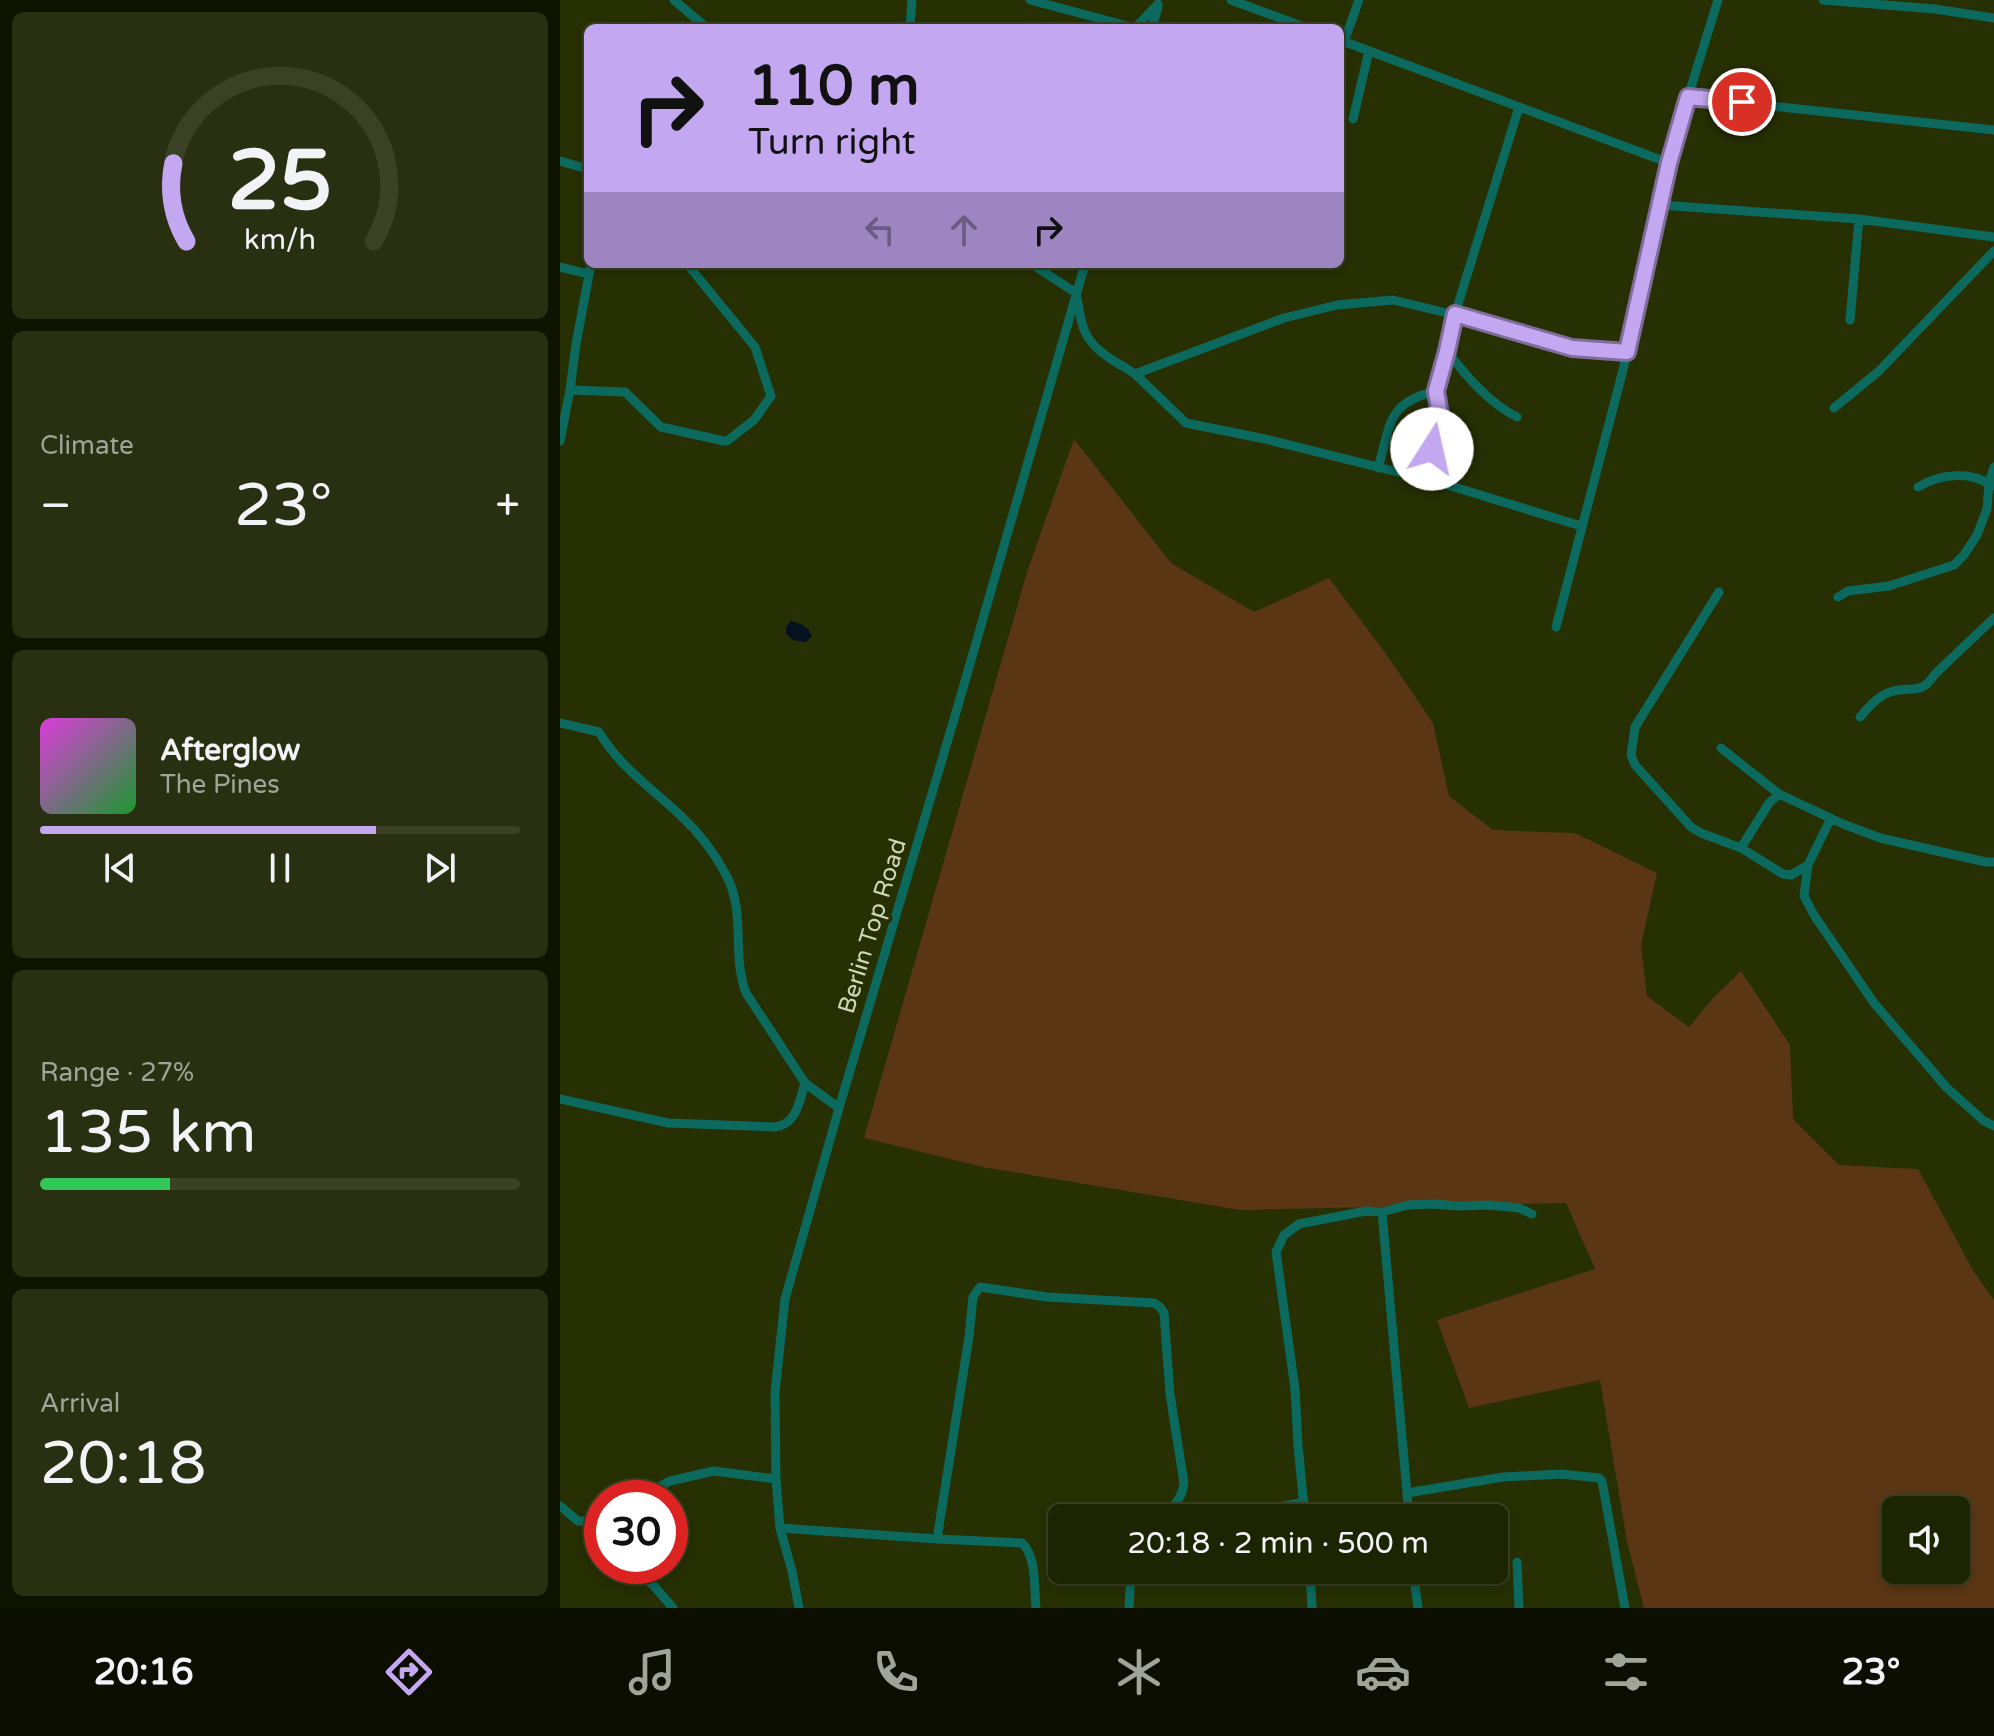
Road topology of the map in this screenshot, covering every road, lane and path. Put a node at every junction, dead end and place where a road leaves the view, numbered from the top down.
1 (674, 0) edge
2 (912, 0) edge
3 (1030, 0) edge
4 (1231, 0) edge
5 (1359, 0) edge
6 (1718, 0) edge
7 (1823, 0) edge
8 (1159, 2) edge
9 (1935, 4) edge
10 (1994, 18) edge
11 (702, 24) edge
12 (910, 24) edge
13 (1120, 24) edge
14 (1139, 24) edge
15 (1153, 24) edge
16 (1296, 24) edge
17 (1344, 36) edge
18 (1344, 42) edge
19 (1369, 51) junction
20 (1688, 97) junction
21 (1519, 107) junction
22 (1353, 119) dead end
23 (1994, 130) edge
24 (560, 161) edge
25 (1669, 163) junction
26 (584, 168) edge
27 (1660, 205) junction
28 (1859, 219) junction
29 (1994, 237) edge
30 (1994, 251) edge
31 (560, 267) edge
32 (690, 268) edge
33 (1038, 268) edge
34 (1084, 268) edge
35 (590, 269) edge
36 (1076, 293) junction
37 (1455, 314) junction
38 (1850, 320) dead end
39 (1447, 351) junction
40 (1627, 352) junction
41 (560, 367) edge
42 (572, 367) junction
43 (1135, 374) junction
44 (570, 390) junction
45 (1436, 391) junction
46 (1834, 408) dead end
47 (1517, 417) dead end
48 (560, 441) edge
49 (1994, 467) edge
50 (1378, 468) junction
51 (1438, 482) junction
52 (1991, 486) edge
53 (1918, 487) dead end
54 (1581, 526) junction
55 (1719, 592) dead end
56 (1838, 597) dead end
57 (1994, 618) edge
58 (1556, 627) dead end
59 (1860, 717) dead end
60 (560, 723) edge
61 (1721, 748) dead end
62 (1779, 794) junction
63 (1831, 818) junction
64 (1741, 848) junction
65 (1994, 862) edge
66 (1808, 865) junction
67 (805, 1083) junction
68 (560, 1099) edge
69 (839, 1108) junction
70 (1994, 1126) edge
71 (1382, 1212) junction
72 (1532, 1214) dead end
73 (776, 1479) junction
74 (674, 1480) edge
75 (1407, 1493) junction
76 (1304, 1502) joint
77 (1174, 1504) edge
78 (1294, 1504) edge
79 (1408, 1504) edge
80 (560, 1506) edge
81 (584, 1521) edge
82 (780, 1528) junction
83 (937, 1539) junction
84 (1517, 1562) dead end
85 (652, 1584) edge
86 (1130, 1584) edge
87 (1311, 1584) edge
88 (1415, 1584) edge
89 (673, 1608) edge
90 (799, 1608) edge
91 (1036, 1608) edge
92 (1129, 1608) edge
93 (1312, 1608) edge
94 (1418, 1608) edge
95 (1519, 1608) edge
96 (1625, 1608) edge

1 - 11 street
2 - 12 street
3 - 13 street
4 - 16 street
5 - 17 street
6 - 20 street
7 - 9 street
8 - 14 street
8 - 15 street
9 - 10 street
18 - 19 street
19 - 21 street
19 - 22 street
20 - 23 street
20 - 25 street
21 - 25 street
21 - 37 street
24 - 26 street
25 - 27 street
27 - 28 street
27 - 40 street
28 - 29 street
28 - 38 street
30 - 46 street
31 - 35 street
32 - 44 street
33 - 36 street
34 - 36 street, Berlin Top Road
35 - 42 street
36 - 43 street
36 - 69 street, Berlin Top Road
37 - 39 street
37 - 40 street
37 - 43 street
39 - 45 street
39 - 47 street
40 - 54 street
41 - 42 street
42 - 44 street
43 - 50 street
44 - 48 street
45 - 50 street
45 - 51 street
49 - 52 street
50 - 51 street
51 - 54 street
52 - 53 street
52 - 56 street
54 - 58 street
55 - 64 street
57 - 59 street
60 - 67 street
61 - 62 street
62 - 63 street
62 - 64 street
63 - 65 street
63 - 66 street
64 - 66 street
66 - 70 street
67 - 68 street
67 - 69 street
69 - 73 street, Berlin Top Road
71 - 72 street
71 - 75 street
71 - 76 street
73 - 74 street
73 - 82 street, Berlin Top Road
75 - 79 street
75 - 96 street
76 - 78 street
77 - 83 street
80 - 81 street
82 - 83 street
82 - 90 street, Berlin Top Road
83 - 91 street
84 - 95 street
85 - 89 street
86 - 92 street
87 - 93 street
88 - 94 street

